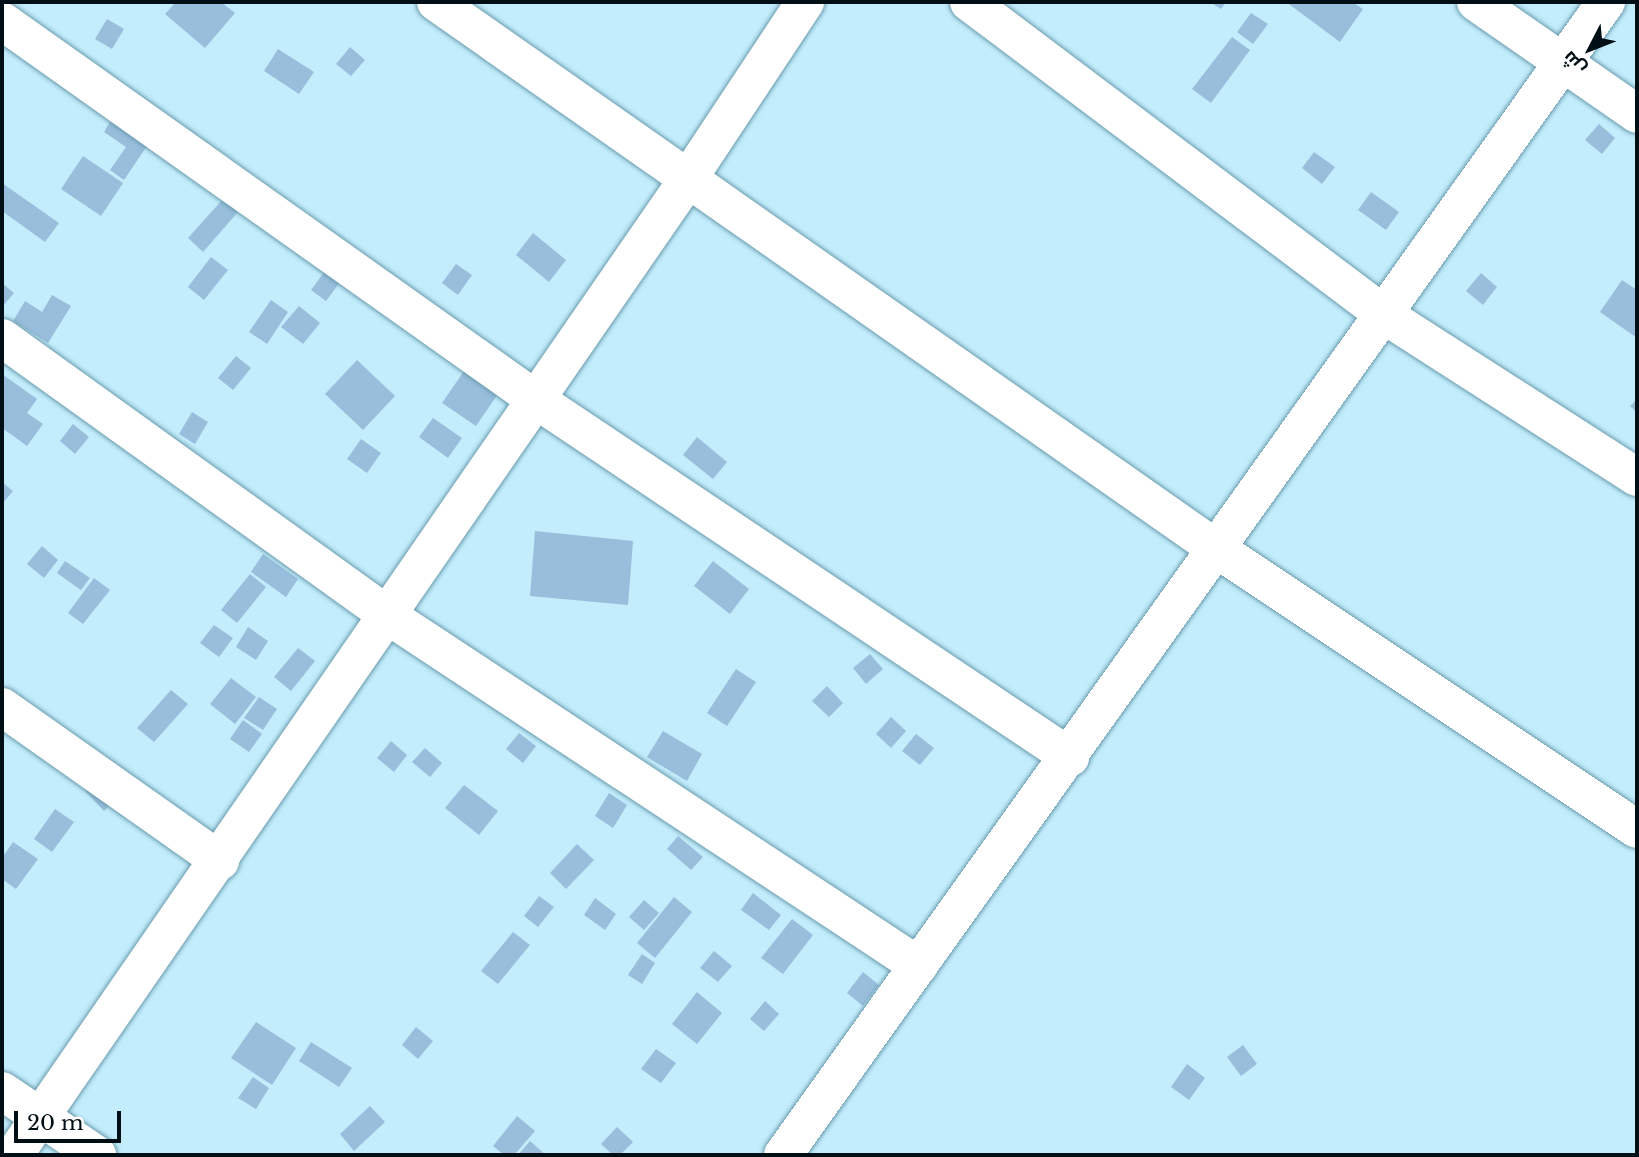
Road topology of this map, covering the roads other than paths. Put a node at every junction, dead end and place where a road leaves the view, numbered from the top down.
1 (436, 2) edge
2 (805, 2) edge
3 (969, 2) edge
4 (1476, 2) edge
5 (1606, 2) edge
6 (2, 21) edge
7 (1562, 62) junction
8 (1637, 114) edge
9 (690, 176) junction
10 (1386, 316) junction
11 (2, 338) edge
12 (535, 399) junction
13 (1637, 477) edge
14 (1218, 550) junction
15 (387, 615) junction
16 (2, 707) edge
17 (1070, 757) junction
18 (1637, 829) edge
19 (220, 861) junction
20 (919, 966) junction
21 (2, 1091) edge
22 (40, 1118) junction
23 (13, 1155) edge
24 (97, 1155) edge
25 (783, 1155) edge

1 - 9 street
2 - 9 street
3 - 10 street
4 - 7 street
5 - 7 street
6 - 12 street
7 - 8 street
7 - 10 street
9 - 12 street
9 - 14 street
10 - 13 street
10 - 14 street
11 - 15 street
12 - 15 street
12 - 17 street
14 - 17 street
14 - 18 street
15 - 19 street
15 - 20 street
16 - 19 street
17 - 20 street
19 - 22 street
20 - 25 street
21 - 22 street
22 - 23 street
22 - 24 street

